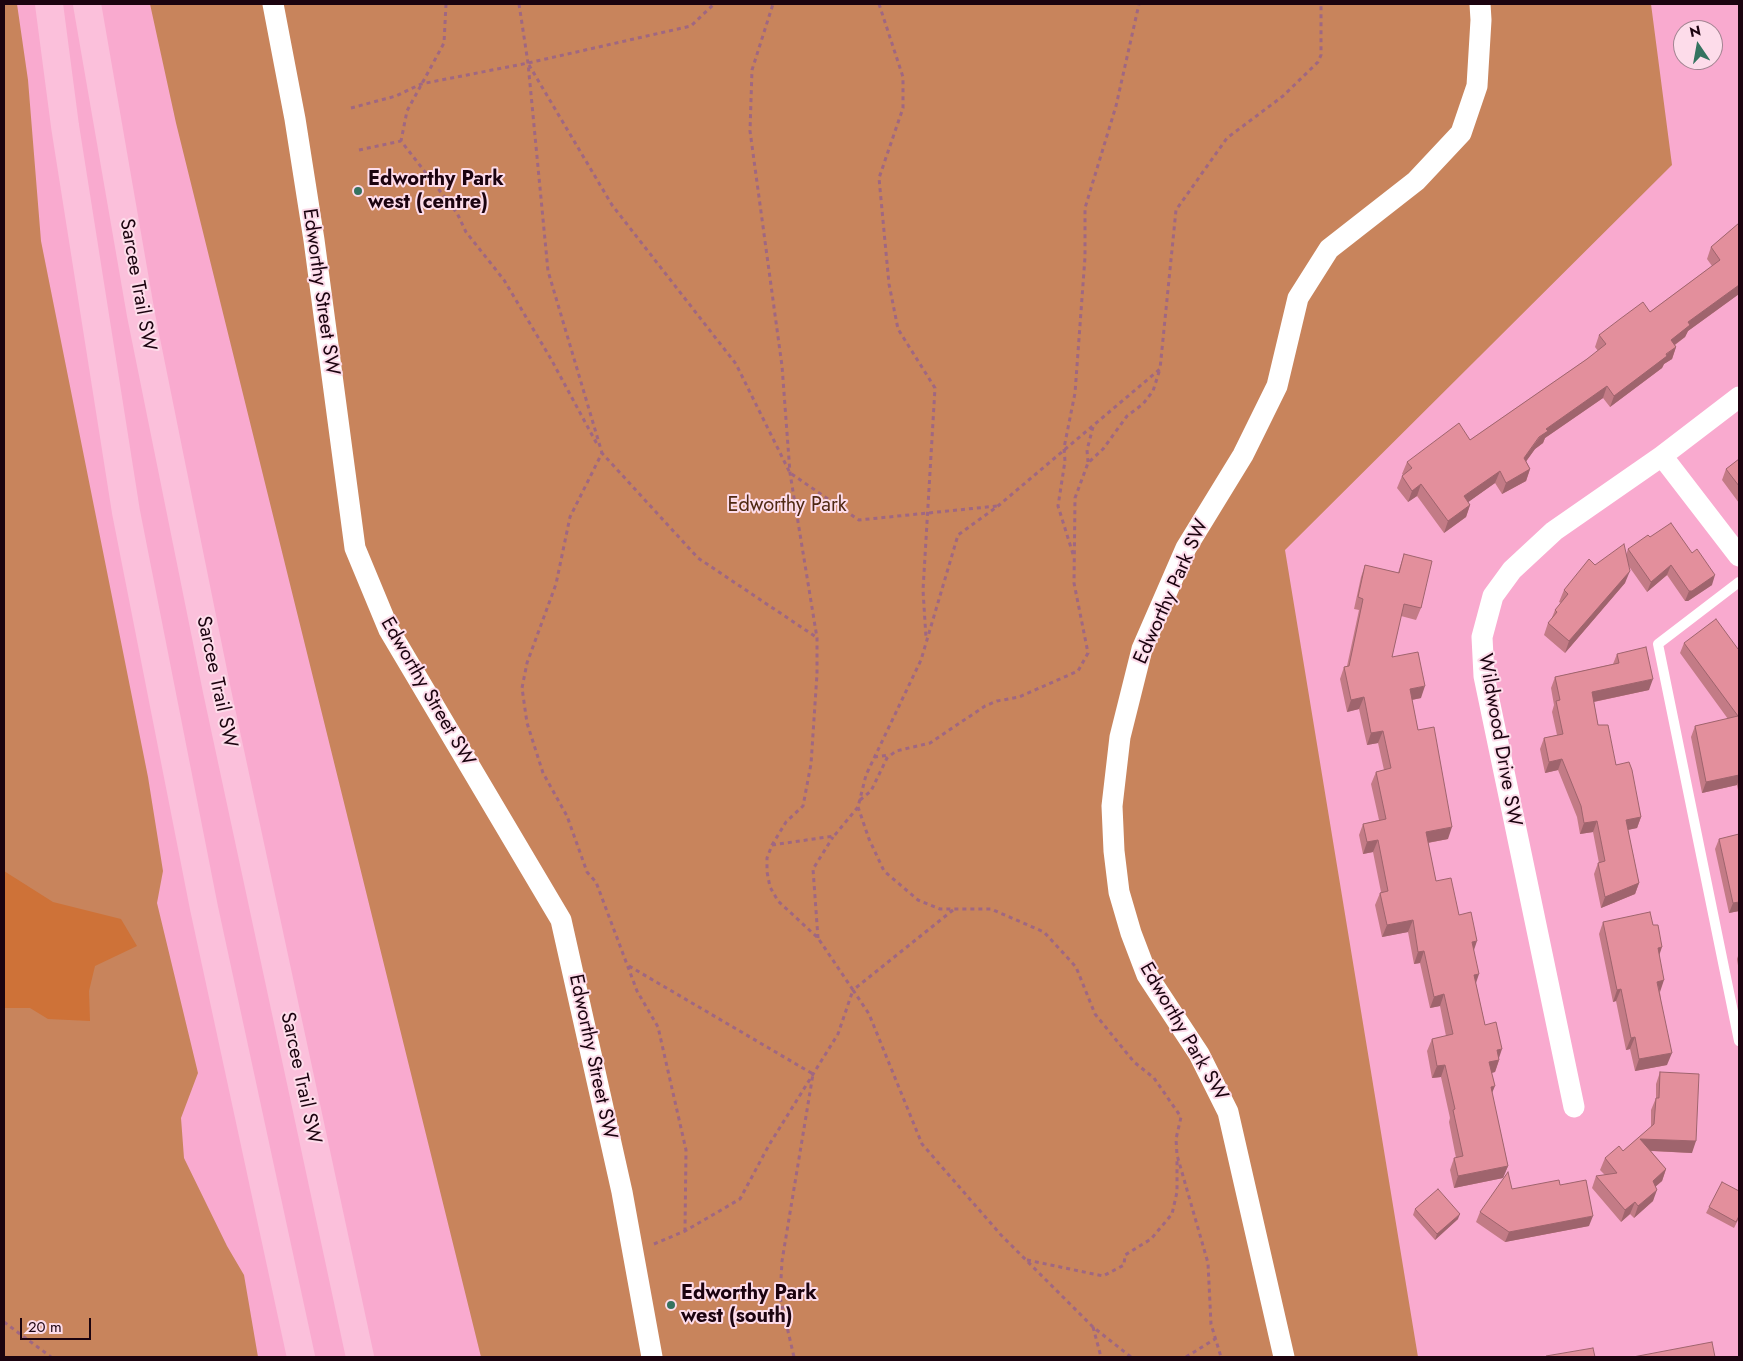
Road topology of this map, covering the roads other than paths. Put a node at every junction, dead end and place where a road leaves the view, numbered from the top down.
1 (49, 4) edge
2 (87, 4) edge
3 (273, 4) edge
4 (1480, 4) edge
5 (1739, 397) edge
6 (1662, 456) junction
7 (1739, 556) edge
8 (1739, 582) edge
9 (1739, 1041) edge
10 (1574, 1107) dead end
11 (351, 1313) junction
12 (292, 1316) junction
13 (286, 1357) edge
14 (301, 1357) edge
15 (360, 1357) edge
16 (370, 1357) edge
17 (652, 1357) edge
18 (1284, 1357) edge

1 - 12 highway
2 - 11 highway, Sarcee Trail SW
3 - 17 street, Edworthy Street SW
4 - 18 street, Edworthy Park SW
5 - 6 street, Wildwood Drive SW
6 - 7 street
6 - 10 street, Wildwood Drive SW
8 - 9 lane
11 - 15 highway, Sarcee Trail SW
11 - 16 highway
12 - 13 highway
12 - 14 highway

